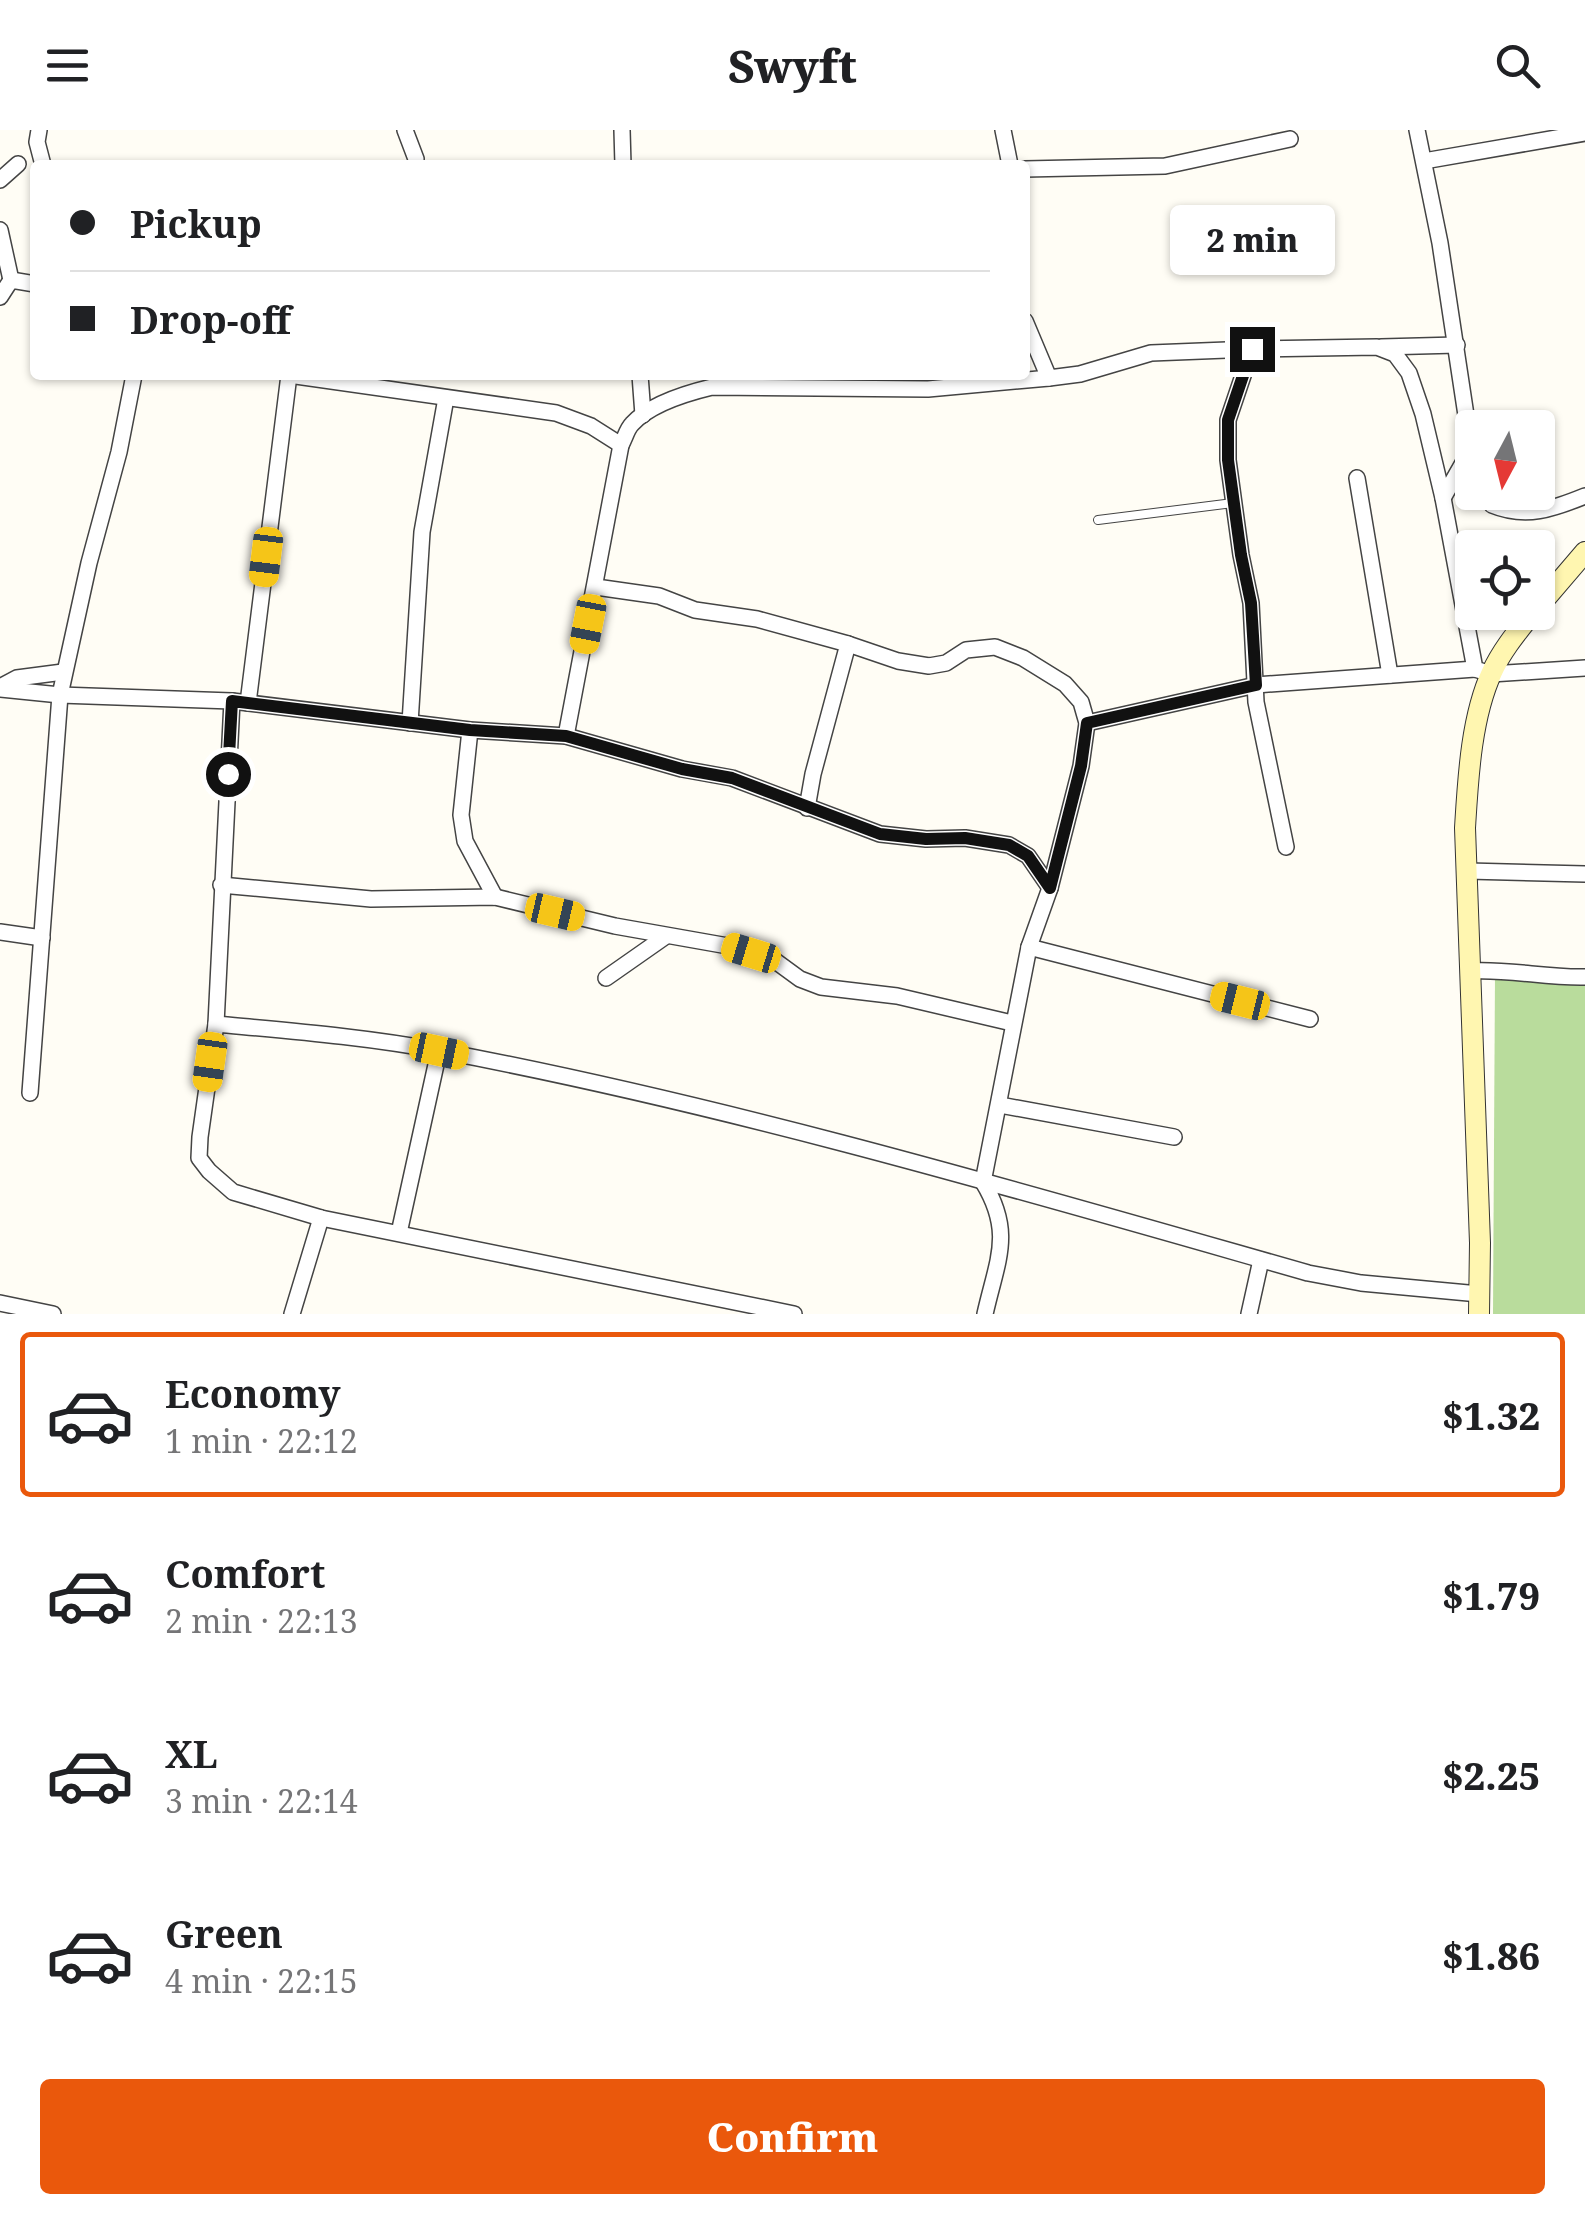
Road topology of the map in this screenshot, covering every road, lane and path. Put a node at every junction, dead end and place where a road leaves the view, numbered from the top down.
1 (39, 130) edge
2 (405, 130) edge
3 (622, 130) edge
4 (1003, 130) edge
5 (1417, 130) edge
6 (1585, 132) edge
7 (1290, 138) dead end
8 (416, 159) dead end
9 (42, 160) edge
10 (623, 160) edge
11 (1009, 160) edge
12 (1424, 161) junction
13 (18, 164) dead end
14 (1030, 169) edge
15 (0, 180) edge
16 (0, 230) edge
17 (11, 280) junction
18 (30, 283) edge
19 (0, 296) edge
20 (1030, 333) edge
21 (1457, 344) junction
22 (1377, 347) junction
23 (1252, 349) junction
24 (1049, 378) junction
25 (133, 380) edge
26 (288, 380) edge
27 (323, 380) edge
28 (640, 380) edge
29 (1027, 380) edge
30 (1030, 380) edge
31 (446, 398) junction
32 (1466, 410) edge
33 (637, 420) junction
34 (591, 426) junction
35 (622, 445) junction
36 (1357, 478) dead end
37 (1455, 479) edge
38 (1585, 496) edge
39 (1443, 498) junction
40 (1234, 502) junction
41 (1555, 506) edge
42 (1503, 510) edge
43 (1543, 510) edge
44 (1098, 520) dead end
45 (1585, 552) edge
46 (596, 586) junction
47 (1555, 586) edge
48 (1518, 630) edge
49 (848, 644) junction
50 (1585, 668) edge
51 (0, 670) edge
52 (1483, 671) junction
53 (64, 672) junction
54 (1390, 675) junction
55 (25, 677) junction
56 (1256, 685) junction
57 (0, 688) edge
58 (42, 693) junction
59 (60, 695) junction
60 (240, 702) junction
61 (410, 723) junction
62 (1087, 723) junction
63 (470, 730) junction
64 (566, 736) junction
65 (807, 808) junction
66 (1286, 847) dead end
67 (1468, 871) junction
68 (1585, 874) edge
69 (222, 885) junction
70 (1050, 888) junction
71 (495, 897) junction
72 (0, 932) edge
73 (666, 936) junction
74 (42, 938) junction
75 (1029, 947) junction
76 (1472, 971) junction
77 (1585, 977) edge
78 (606, 978) dead end
79 (1310, 1019) dead end
80 (1012, 1022) junction
81 (216, 1024) junction
82 (439, 1051) junction
83 (30, 1093) dead end
84 (1000, 1105) junction
85 (1174, 1137) dead end
86 (983, 1182) junction
87 (321, 1218) junction
88 (399, 1234) junction
89 (1260, 1260) junction
90 (0, 1303) edge
91 (1479, 1304) edge
92 (53, 1314) edge
93 (292, 1314) edge
94 (794, 1314) edge
95 (986, 1314) edge
96 (1249, 1314) edge

1 - 9 street
2 - 8 street
3 - 10 street
4 - 11 street
5 - 12 street
6 - 12 street
7 - 14 street
12 - 21 street
13 - 15 street
16 - 17 street
17 - 18 street
17 - 19 street
20 - 24 street
21 - 22 street
21 - 32 street
22 - 23 street
22 - 39 street
23 - 24 street
23 - 40 street
24 - 30 street
25 - 53 street
26 - 60 street
27 - 31 street
28 - 33 street
29 - 33 street
31 - 34 street
31 - 61 street
33 - 34 street
33 - 35 street
34 - 35 street
35 - 46 street
36 - 54 street
37 - 39 street
38 - 41 street
39 - 52 street
40 - 44 lane
40 - 56 street
42 - 43 street
45 - 47 street
46 - 49 street
46 - 64 street
48 - 52 street
49 - 62 street
49 - 65 street
50 - 52 street
51 - 55 street
52 - 54 street
52 - 67 street
53 - 55 street
53 - 59 street
54 - 56 street
55 - 57 street
55 - 58 street
56 - 62 street
56 - 66 street
57 - 58 street
58 - 59 street
59 - 60 street
59 - 74 street
60 - 61 street
60 - 69 street
61 - 63 street
62 - 70 street
63 - 64 street
63 - 71 street
64 - 65 street
65 - 70 street
67 - 68 street
67 - 76 street
69 - 71 street
69 - 81 street
70 - 75 street
71 - 73 street
72 - 74 street
73 - 78 street
73 - 80 street
74 - 83 street
75 - 79 street
75 - 80 street
76 - 77 street
76 - 91 street
80 - 84 street
81 - 82 street
81 - 87 street
82 - 86 street
82 - 88 street
84 - 85 street
84 - 86 street
86 - 89 street
86 - 95 street
87 - 88 street
87 - 93 street
88 - 94 street
89 - 91 street
89 - 96 street
90 - 92 street

